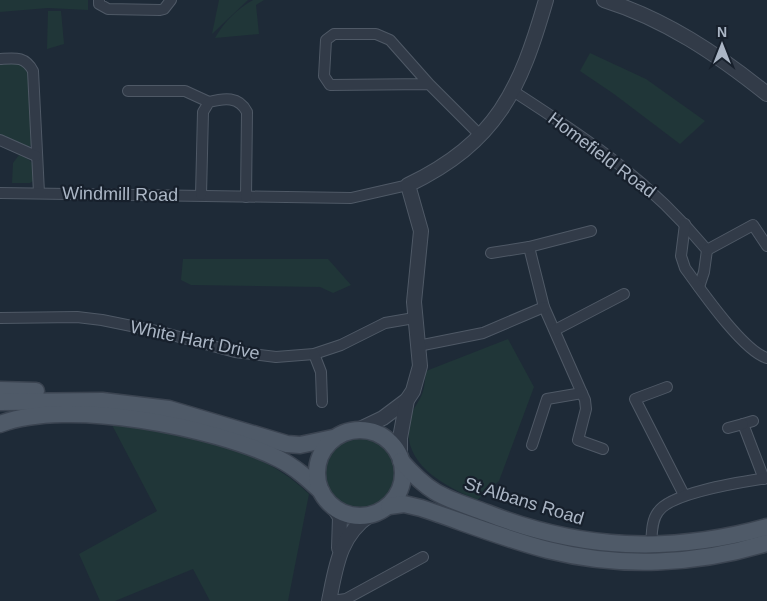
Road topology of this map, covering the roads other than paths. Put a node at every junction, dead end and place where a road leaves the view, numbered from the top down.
1 (99, 0) edge
2 (171, 0) edge
3 (546, 0) edge
4 (604, 0) edge
5 (0, 59) edge
6 (429, 84) junction
7 (514, 91) junction
8 (128, 92) dead end
9 (767, 94) edge
10 (209, 102) junction
11 (480, 136) junction
12 (0, 140) edge
13 (36, 156) junction
14 (408, 185) junction
15 (0, 193) edge
16 (39, 193) junction
17 (201, 195) junction
18 (246, 196) junction
19 (685, 224) junction
20 (591, 231) dead end
21 (767, 246) edge
22 (529, 247) junction
23 (707, 250) junction
24 (491, 253) dead end
25 (699, 287) junction
26 (624, 294) dead end
27 (544, 307) junction
28 (0, 318) edge
29 (414, 318) junction
30 (555, 330) junction
31 (418, 346) junction
32 (314, 354) junction
33 (767, 358) edge
34 (667, 387) dead end
35 (0, 390) edge
36 (582, 393) junction
37 (407, 400) junction
38 (0, 402) edge
39 (322, 402) dead end
40 (169, 409) junction
41 (0, 424) edge
42 (728, 428) dead end
43 (360, 429) junction
44 (333, 438) junction
45 (532, 445) dead end
46 (603, 449) dead end
47 (401, 459) junction
48 (766, 478) edge
49 (322, 491) junction
50 (684, 495) junction
51 (389, 506) junction
52 (334, 508) junction
53 (370, 515) junction
54 (767, 526) edge
55 (767, 544) edge
56 (651, 546) junction
57 (339, 554) junction
58 (423, 556) dead end
59 (330, 601) edge

1 - 2 street
3 - 7 street, Windmill Road
4 - 9 street
5 - 13 street, Windmill Road
6 - 6 street
6 - 11 street
7 - 11 street, Windmill Road
7 - 19 street, Homefield Road
8 - 10 street
10 - 17 street, Windmill Road
10 - 18 street
11 - 14 street, Windmill Road
12 - 13 street
13 - 16 street, Windmill Road
14 - 18 street, Windmill Road
14 - 29 street
15 - 16 street, Windmill Road
16 - 17 street, Windmill Road
17 - 18 street, Windmill Road
19 - 23 street, Homefield Road
19 - 25 street
20 - 22 street
21 - 23 street
22 - 24 street
22 - 27 street
23 - 25 street
25 - 33 street
26 - 30 street
27 - 30 street
27 - 31 street
28 - 32 street, White Hart Drive
29 - 31 street
29 - 32 street, White Hart Drive
30 - 36 street
31 - 37 street
32 - 39 street
34 - 50 street
35 - 40 main road
36 - 45 street
36 - 46 street
37 - 43 street
37 - 47 street
38 - 40 main road
40 - 44 main road
41 - 49 main road
42 - 48 street
43 - 44 main road
43 - 47 main road
44 - 49 main road
47 - 51 main road
47 - 56 main road, St Albans Road
48 - 50 street
49 - 52 main road
50 - 56 street
51 - 53 main road
51 - 55 main road
52 - 53 main road
52 - 57 street
53 - 57 street
54 - 56 main road, St Albans Road
57 - 59 street
58 - 59 street

